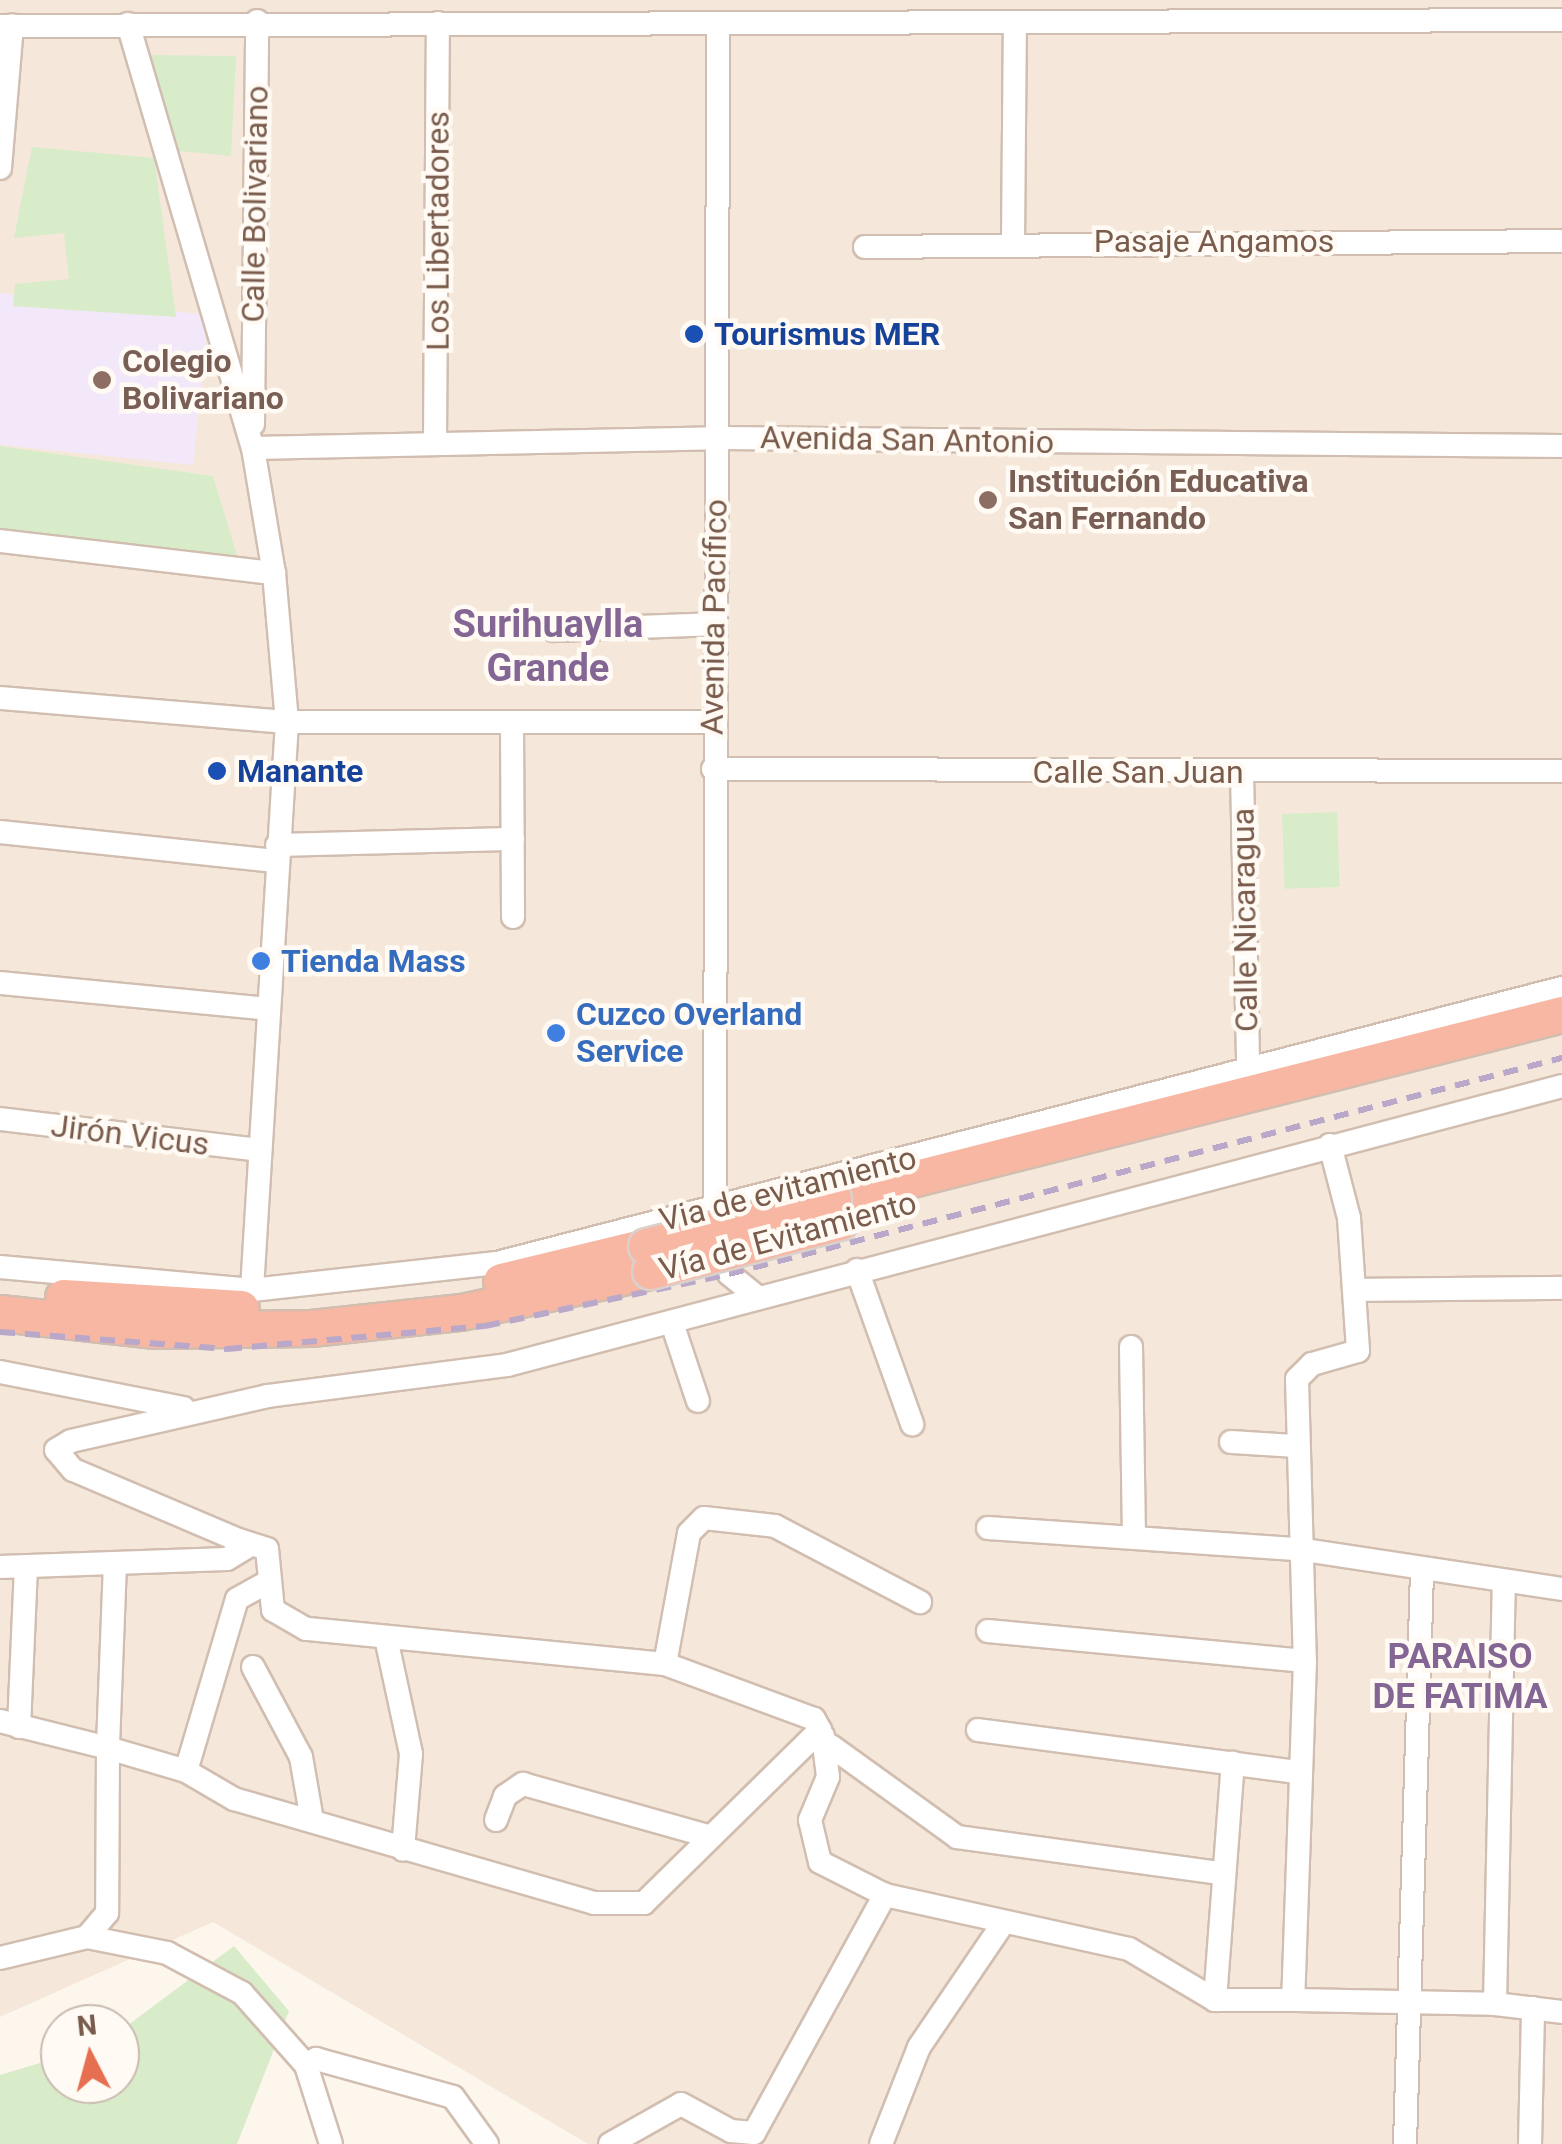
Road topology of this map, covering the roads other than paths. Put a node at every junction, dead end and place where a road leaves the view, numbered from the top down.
1 (1562, 20) edge
2 (257, 21) junction
3 (438, 23) junction
4 (1015, 23) junction
5 (128, 24) junction
6 (718, 25) junction
7 (6, 26) edge
8 (0, 168) edge
9 (1562, 241) edge
10 (1013, 242) junction
11 (866, 247) dead end
12 (716, 438) junction
13 (436, 440) junction
14 (1562, 446) edge
15 (253, 448) junction
16 (0, 541) edge
17 (274, 573) junction
18 (714, 624) junction
19 (554, 630) dead end
20 (0, 698) edge
21 (287, 722) junction
22 (712, 722) junction
23 (512, 723) junction
24 (713, 769) junction
25 (1562, 770) edge
26 (1242, 772) junction
27 (0, 832) edge
28 (514, 839) junction
29 (276, 853) junction
30 (513, 917) dead end
31 (0, 983) edge
32 (1562, 988) edge
33 (268, 1009) junction
34 (1562, 1014) edge
35 (1562, 1038) edge
36 (1248, 1068) junction
37 (1562, 1086) edge
38 (0, 1120) edge
39 (1330, 1145) junction
40 (260, 1150) junction
41 (715, 1210) junction
42 (836, 1211) junction
43 (648, 1259) junction
44 (0, 1267) edge
45 (857, 1270) junction
46 (1562, 1288) edge
47 (252, 1290) junction
48 (1358, 1290) junction
49 (0, 1292) edge
50 (756, 1296) junction
51 (0, 1313) edge
52 (672, 1323) junction
53 (1130, 1347) dead end
54 (0, 1372) edge
55 (698, 1401) dead end
56 (196, 1410) junction
57 (912, 1424) dead end
58 (1231, 1442) dead end
59 (1294, 1446) junction
60 (988, 1528) dead end
61 (1134, 1532) junction
62 (240, 1540) junction
63 (1298, 1549) junction
64 (115, 1563) junction
65 (0, 1566) edge
66 (26, 1566) junction
67 (1422, 1572) junction
68 (269, 1580) junction
69 (1504, 1582) junction
70 (1562, 1589) edge
71 (920, 1602) dead end
72 (988, 1631) dead end
73 (386, 1638) junction
74 (1306, 1661) junction
75 (665, 1664) junction
76 (253, 1666) dead end
77 (10, 1724) edge
78 (978, 1730) dead end
79 (825, 1738) junction
80 (108, 1748) junction
81 (1233, 1763) junction
82 (186, 1771) junction
83 (1299, 1772) junction
84 (312, 1820) junction
85 (496, 1820) dead end
86 (711, 1837) junction
87 (402, 1850) junction
88 (1219, 1873) junction
89 (885, 1894) junction
90 (1004, 1922) junction
91 (87, 1938) junction
92 (0, 1958) edge
93 (1215, 2000) junction
94 (1293, 2000) junction
95 (1407, 2002) junction
96 (1495, 2004) junction
97 (1533, 2008) junction
98 (1562, 2012) edge
99 (306, 2065) junction
100 (331, 2144) edge
101 (487, 2144) edge
102 (610, 2144) edge
103 (881, 2144) edge
104 (1405, 2144) edge
105 (1530, 2144) edge

1 - 4 street
2 - 3 street
2 - 5 street
2 - 15 street, Calle Bolivariano
3 - 6 street
3 - 13 street, Los Libertadores
4 - 6 street
4 - 10 street
5 - 7 street
5 - 15 street
6 - 12 street, Avenida Pacífico
7 - 8 street
9 - 10 street, Pasaje Angamos
10 - 11 street, Pasaje Angamos
12 - 13 street, Avenida San Antonio
12 - 14 street, Avenida San Antonio
12 - 18 street, Avenida Pacífico
13 - 15 street, Avenida San Antonio
15 - 17 street
16 - 17 street
17 - 21 street
18 - 19 street
18 - 22 street, Avenida Pacífico
20 - 21 street
21 - 23 street
21 - 29 street
22 - 23 street
22 - 24 street, Avenida Pacífico
23 - 28 street
24 - 26 street, Calle San Juan
24 - 41 street, Avenida Pacífico
25 - 26 street, Calle San Juan
26 - 36 street, Calle Nicaragua
27 - 29 street
28 - 29 street
28 - 30 street
29 - 33 street
31 - 33 street
32 - 36 street, Via de evitamiento
33 - 40 street
34 - 42 highway, Vía de Evitamiento
35 - 42 highway, Vía de Evitamiento
36 - 41 street, Via de evitamiento
37 - 39 street
38 - 40 street, Jirón Vicus
39 - 45 street
39 - 48 street
40 - 47 street
41 - 47 street, Via de evitamiento
41 - 50 street, Avenida Pacífico
42 - 43 highway, Vía de Evitamiento, bridge
43 - 49 highway, Vía de Evitamiento
43 - 51 highway, Vía de Evitamiento
44 - 47 street, Via de evitamiento
45 - 50 street
45 - 57 street
46 - 48 street
48 - 59 street
50 - 52 street
52 - 55 street
52 - 56 street
53 - 61 street
54 - 56 street
56 - 62 street
58 - 59 street
59 - 63 street
60 - 61 street
61 - 63 street
62 - 64 street
62 - 68 street
63 - 67 street
63 - 74 street
64 - 66 street
64 - 80 street
65 - 66 street
66 - 77 street
67 - 69 street
67 - 95 street
68 - 73 street
68 - 82 street
69 - 70 street
69 - 96 street
71 - 75 street
72 - 74 street
73 - 75 street
73 - 87 street
74 - 83 street
75 - 79 street
76 - 84 street
77 - 80 street
78 - 81 street
79 - 86 street
79 - 88 street
79 - 89 street
80 - 82 street
80 - 91 street
81 - 83 street
81 - 88 street
82 - 84 street
83 - 94 street
84 - 87 street
85 - 86 street
86 - 87 street
88 - 93 street
89 - 90 street
89 - 102 street
90 - 93 street
90 - 103 street
91 - 92 street
91 - 99 street
93 - 94 street
94 - 95 street
95 - 96 street
95 - 104 street
96 - 97 street
97 - 98 street
97 - 105 street
99 - 100 street
99 - 101 street

